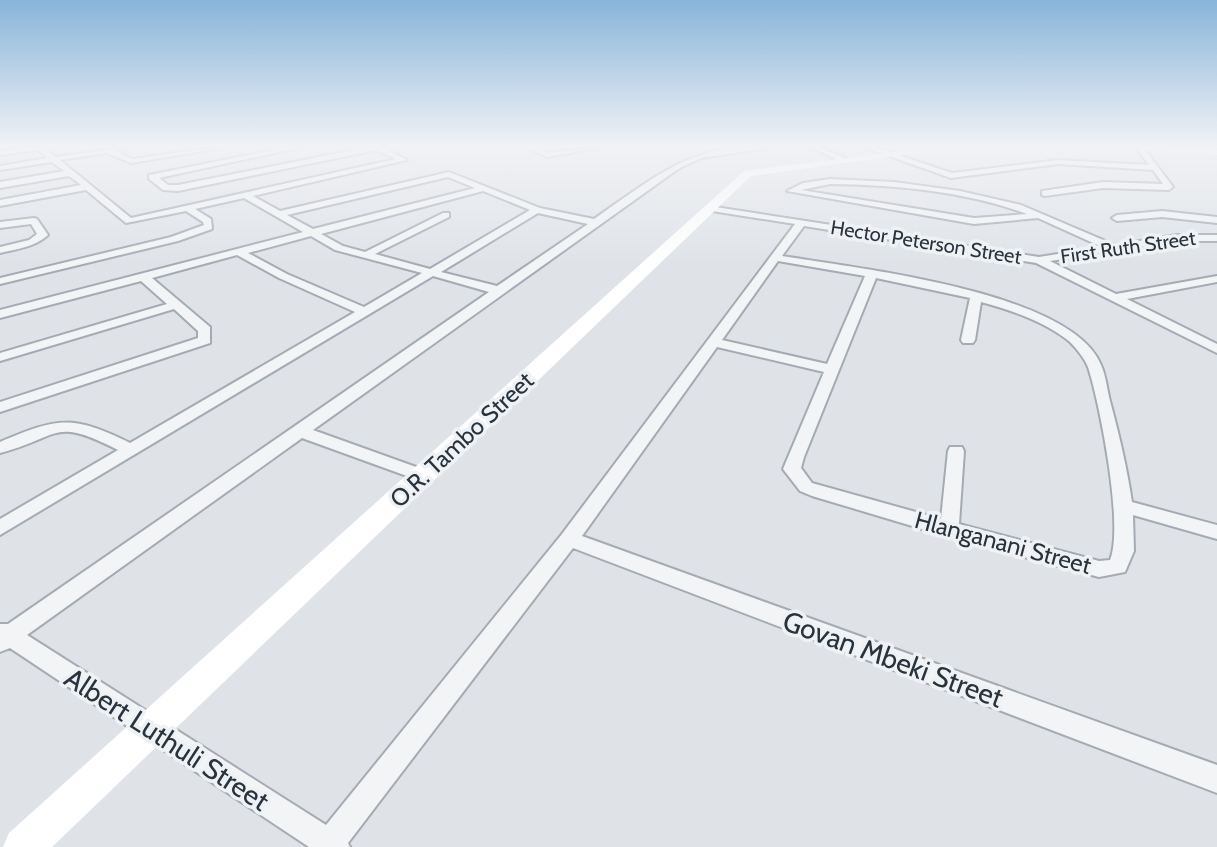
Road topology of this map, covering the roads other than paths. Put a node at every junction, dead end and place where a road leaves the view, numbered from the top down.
1 (86, 187) joint
2 (164, 187) edge
3 (185, 187) edge
4 (288, 187) edge
5 (393, 187) edge
6 (480, 187) edge
7 (646, 187) edge
8 (734, 187) edge
9 (799, 187) edge
10 (902, 187) edge
11 (1092, 187) edge
12 (484, 188) junction
13 (1045, 193) dead end
14 (247, 196) junction
15 (0, 203) edge
16 (712, 208) junction
17 (189, 209) junction
18 (537, 210) junction
19 (278, 214) junction
20 (446, 215) dead end
21 (1037, 216) junction
22 (1117, 218) dead end
23 (1217, 220) edge
24 (593, 222) junction
25 (801, 223) junction
26 (0, 225) edge
27 (309, 232) junction
28 (1217, 238) edge
29 (174, 239) junction
30 (1113, 248) junction
31 (0, 250) edge
32 (237, 251) junction
33 (364, 256) junction
34 (777, 258) junction
35 (1039, 260) junction
36 (177, 267) junction
37 (427, 272) junction
38 (871, 276) junction
39 (144, 277) junction
40 (1217, 279) edge
41 (0, 281) edge
42 (497, 290) junction
43 (976, 296) junction
44 (1114, 298) junction
45 (176, 305) junction
46 (363, 311) junction
47 (0, 314) edge
48 (968, 340) dead end
49 (715, 343) junction
50 (1217, 349) edge
51 (0, 357) edge
52 (830, 369) junction
53 (0, 407) edge
54 (299, 431) junction
55 (0, 448) edge
56 (130, 450) junction
57 (956, 451) dead end
58 (424, 476) junction
59 (1125, 506) junction
60 (0, 528) edge
61 (949, 530) junction
62 (1217, 532) edge
63 (569, 539) junction
64 (3, 636) edge
65 (150, 730) junction
66 (1217, 779) edge
67 (332, 845) edge
68 (23, 847) edge

1 - 15 street
1 - 17 street
2 - 3 street
4 - 14 street
5 - 19 street
6 - 12 street
7 - 24 street
8 - 16 street, O.R. Tambo Street
9 - 21 street
10 - 21 street
11 - 13 street
12 - 18 street
12 - 27 street
14 - 17 street
14 - 19 street
16 - 25 street, Hector Peterson Street
16 - 58 street, O.R. Tambo Street
17 - 29 street
18 - 24 street
18 - 37 street
19 - 27 street
20 - 33 street
21 - 30 street
22 - 23 street
24 - 42 street
25 - 34 street
25 - 35 street, Hector Peterson Street
26 - 31 street
27 - 32 street
27 - 33 street
28 - 30 street, First Ruth Street
29 - 36 street
29 - 41 street
30 - 35 street, First Ruth Street
32 - 36 street
32 - 46 street
33 - 37 street
34 - 38 street, Hlanganani Street
34 - 49 street
35 - 44 street, Hector Peterson Street
36 - 39 street
37 - 42 street
37 - 46 street
38 - 43 street, Hlanganani Street
38 - 52 street, Hlanganani Street
39 - 45 street
39 - 47 street
40 - 44 street
42 - 54 street
43 - 48 street
43 - 59 street, Hlanganani Street
44 - 50 street, Hector Peterson Street
45 - 51 street
45 - 53 street
46 - 56 street
49 - 52 street
49 - 63 street
52 - 61 street, Hlanganani Street
54 - 58 street
54 - 64 street
55 - 56 street
56 - 60 street
57 - 61 street
58 - 65 street, O.R. Tambo Street
59 - 61 street, Hlanganani Street
59 - 62 street
63 - 66 street, Govan Mbeki Street
63 - 67 street
64 - 65 street, Albert Luthuli Street
65 - 67 street, Albert Luthuli Street
65 - 68 street, O.R. Tambo Street

